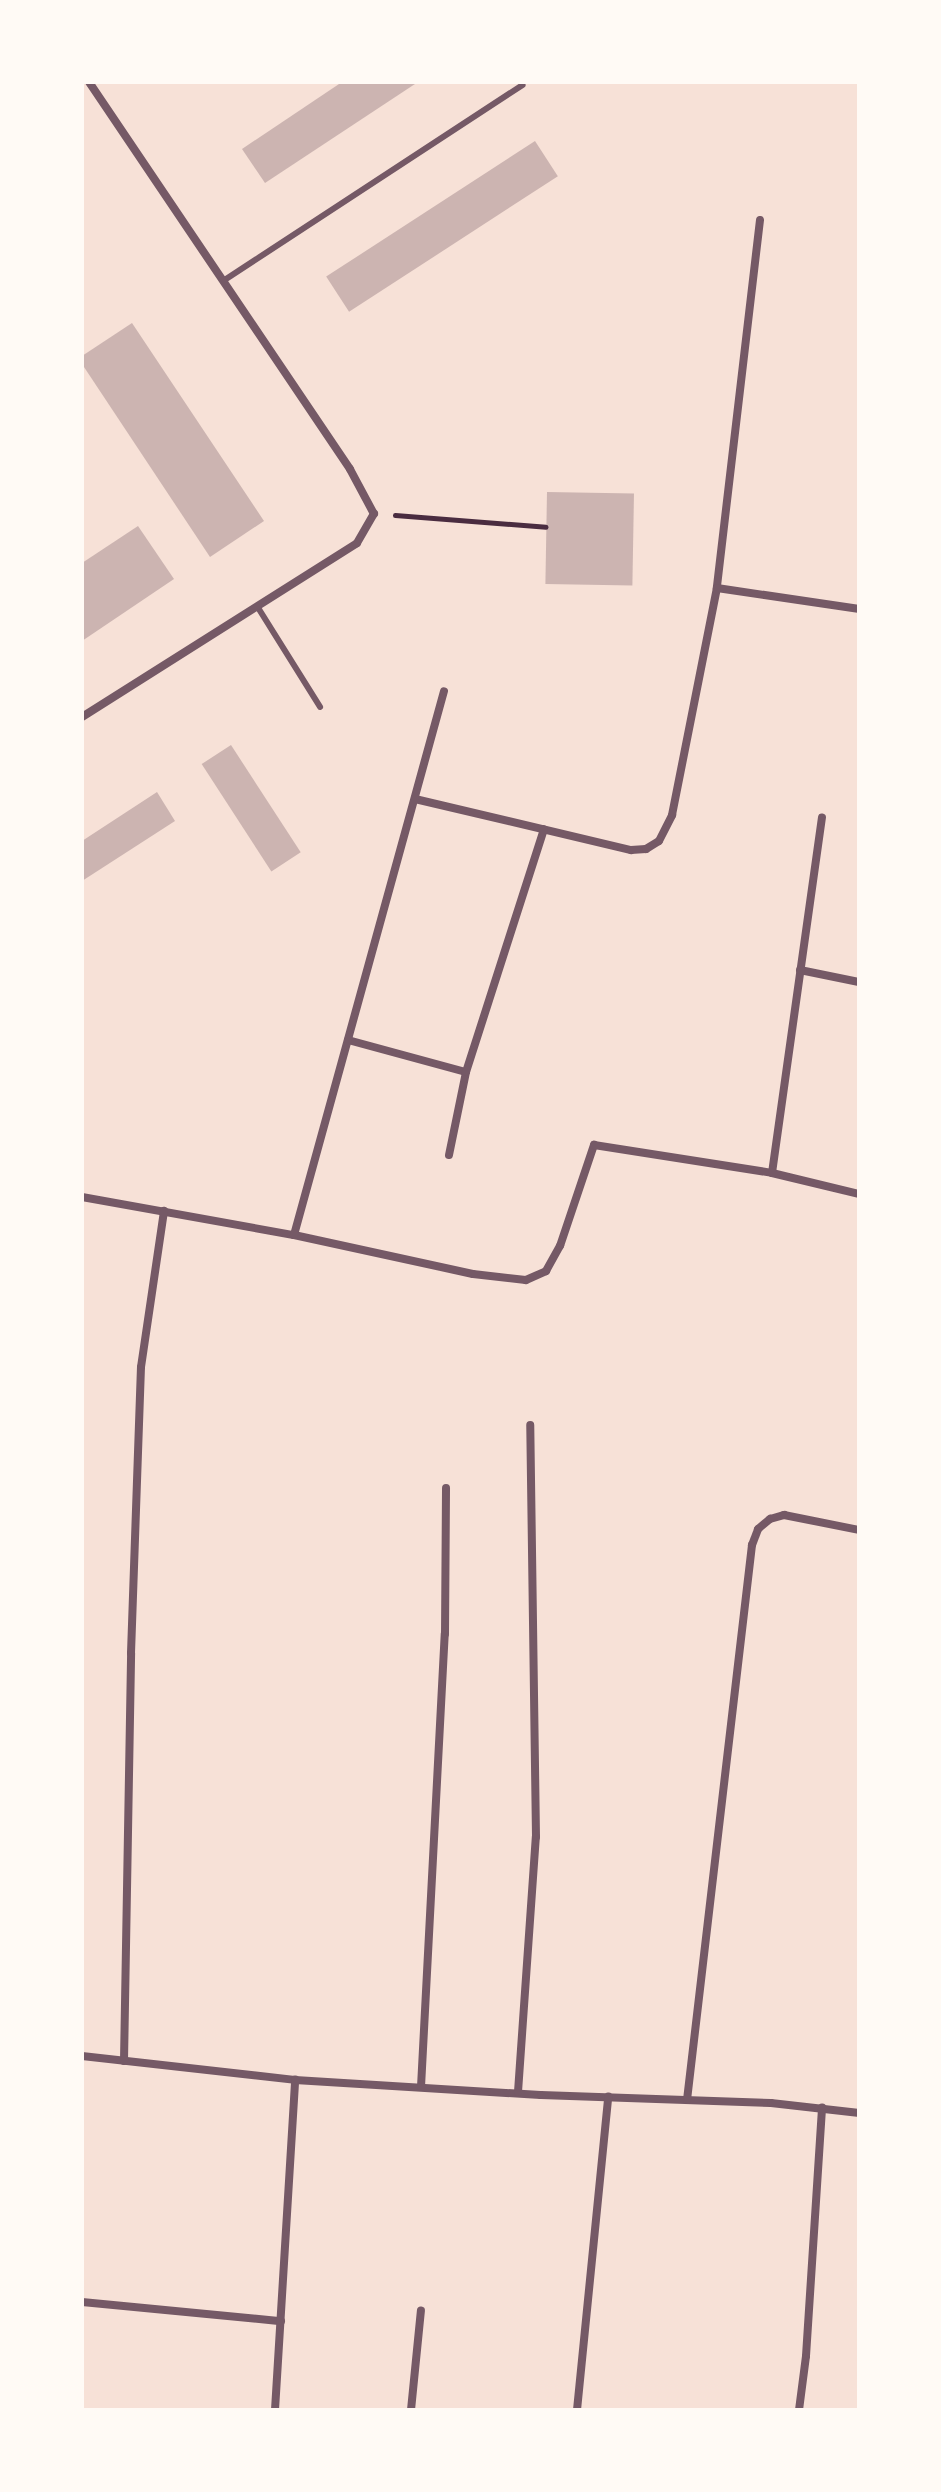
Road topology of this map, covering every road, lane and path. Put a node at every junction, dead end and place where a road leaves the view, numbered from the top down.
1 (89, 82) edge
2 (523, 85) dead end
3 (760, 220) dead end
4 (223, 281) junction
5 (374, 514) junction
6 (546, 527) dead end
7 (717, 588) junction
8 (257, 606) junction
9 (859, 609) edge
10 (444, 691) dead end
11 (320, 707) dead end
12 (82, 717) edge
13 (415, 799) junction
14 (822, 817) dead end
15 (544, 829) junction
16 (800, 970) junction
17 (859, 982) edge
18 (348, 1040) junction
19 (466, 1072) junction
20 (449, 1155) dead end
21 (772, 1173) junction
22 (859, 1194) edge
23 (82, 1197) edge
24 (164, 1211) junction
25 (294, 1235) junction
26 (530, 1425) dead end
27 (446, 1488) dead end
28 (859, 1530) edge
29 (82, 2056) edge
30 (124, 2061) junction
31 (295, 2080) junction
32 (421, 2087) junction
33 (518, 2092) junction
34 (608, 2097) junction
35 (687, 2100) junction
36 (822, 2108) junction
37 (859, 2113) edge
38 (82, 2302) edge
39 (421, 2310) dead end
40 (281, 2321) junction
41 (275, 2410) edge
42 (411, 2410) edge
43 (577, 2410) edge
44 (799, 2410) edge

1 - 4 street
2 - 4 lane
3 - 7 street
4 - 5 street
5 - 6 path
5 - 8 street
7 - 9 street
7 - 15 street
8 - 11 lane
8 - 12 street
10 - 13 street
13 - 15 street
13 - 18 street
14 - 16 street
15 - 19 street
16 - 17 street
16 - 21 street
18 - 19 street
18 - 25 street
19 - 20 street
21 - 22 street
21 - 25 street
23 - 24 street
24 - 25 street
24 - 30 street
26 - 33 street
27 - 32 street
28 - 35 street
29 - 30 street
30 - 31 street
31 - 32 street
31 - 40 street
32 - 33 street
33 - 34 street
34 - 35 street
34 - 43 street
35 - 36 street
36 - 37 street
36 - 44 street
38 - 40 street
39 - 42 street
40 - 41 street

